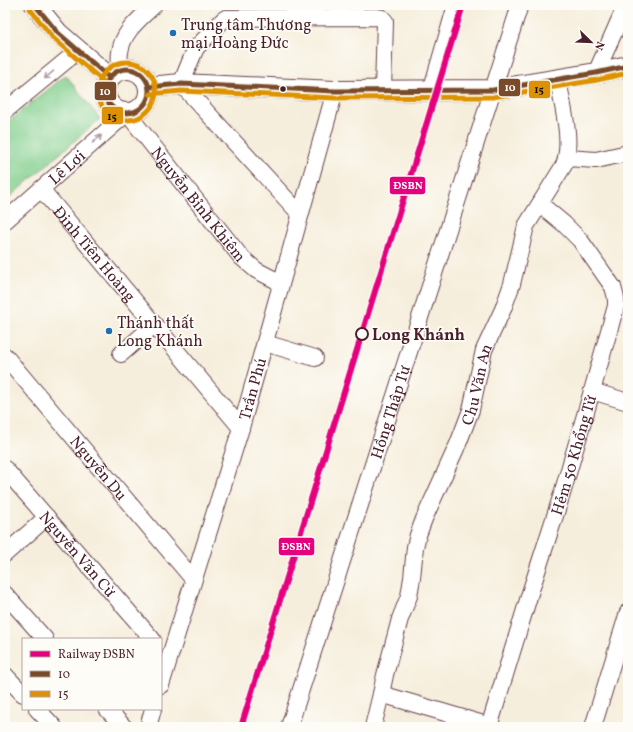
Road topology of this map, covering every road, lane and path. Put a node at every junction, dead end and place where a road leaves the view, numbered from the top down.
1 (35, 5) edge
2 (154, 5) edge
3 (456, 5) edge
4 (520, 5) edge
5 (626, 5) edge
6 (79, 50) junction
7 (628, 66) edge
8 (596, 73) junction
9 (115, 74) junction
10 (558, 79) junction
11 (181, 84) junction
12 (149, 87) junction
13 (335, 90) junction
14 (493, 90) junction
15 (383, 91) junction
16 (431, 91) junction
17 (5, 111) edge
18 (127, 113) junction
19 (628, 153) edge
20 (567, 158) junction
21 (41, 189) junction
22 (540, 204) junction
23 (300, 214) junction
24 (5, 221) edge
25 (281, 283) junction
26 (620, 288) edge
27 (154, 325) junction
28 (265, 343) junction
29 (121, 354) dead end
30 (5, 356) edge
31 (315, 358) dead end
32 (592, 391) junction
33 (628, 402) edge
34 (241, 428) junction
35 (5, 469) edge
36 (47, 517) junction
37 (5, 554) edge
38 (193, 579) junction
39 (5, 594) edge
40 (628, 612) edge
41 (44, 638) edge
42 (151, 638) edge
43 (165, 654) edge
44 (5, 675) edge
45 (162, 677) edge
46 (22, 693) edge
47 (381, 694) junction
48 (38, 710) edge
49 (109, 710) edge
50 (154, 710) edge
51 (54, 727) edge
52 (124, 727) edge
53 (148, 727) edge
54 (289, 727) edge
55 (373, 727) edge
56 (490, 727) edge
57 (593, 727) edge

1 - 6 main road
2 - 9 street
3 - 16 street
4 - 14 street, Hồng Thập Tự
5 - 8 street
6 - 9 main road
6 -> 17 street
7 - 8 main road
8 - 10 main road
9 - 12 main road
9 - 18 main road
10 - 14 main road
10 - 20 street, Chu Văn An
11 - 12 main road
11 - 13 main road
11 - 15 street
11 - 23 street
12 - 18 main road
13 - 15 main road
13 - 23 street, Trần Phú
14 - 16 main road
14 - 54 street, Hồng Thập Tự
15 - 16 main road
21 -> 18 street, Lê Lợi
18 - 25 street, Nguyễn Bỉnh Khiêm
19 - 20 street
20 - 22 street, Chu Văn An
21 - 24 street, Lê Lợi
21 - 27 street, Đinh Tiên Hoàng
22 - 26 street, Hẻm 50 Khổng Tử
22 - 47 street, Chu Văn An
23 - 25 street, Trần Phú
25 - 28 street, Trần Phú
26 - 32 street, Hẻm 50 Khổng Tử
27 - 29 street
27 - 34 street, Đinh Tiên Hoàng
28 - 31 street
28 - 34 street, Trần Phú
30 - 38 street, Nguyễn Du
32 - 33 street
32 - 56 street, Hẻm 50 Khổng Tử
34 - 38 street, Trần Phú
35 - 36 street, Nguyễn Văn Cừ
36 - 37 street
36 - 42 street, Nguyễn Văn Cừ
38 - 43 street, Trần Phú
39 - 41 street
40 - 57 street
43 - 45 street, Trần Phú
44 - 46 street
47 - 55 street, Chu Văn An
47 - 56 street
48 - 51 street
49 - 52 street
50 - 53 street

